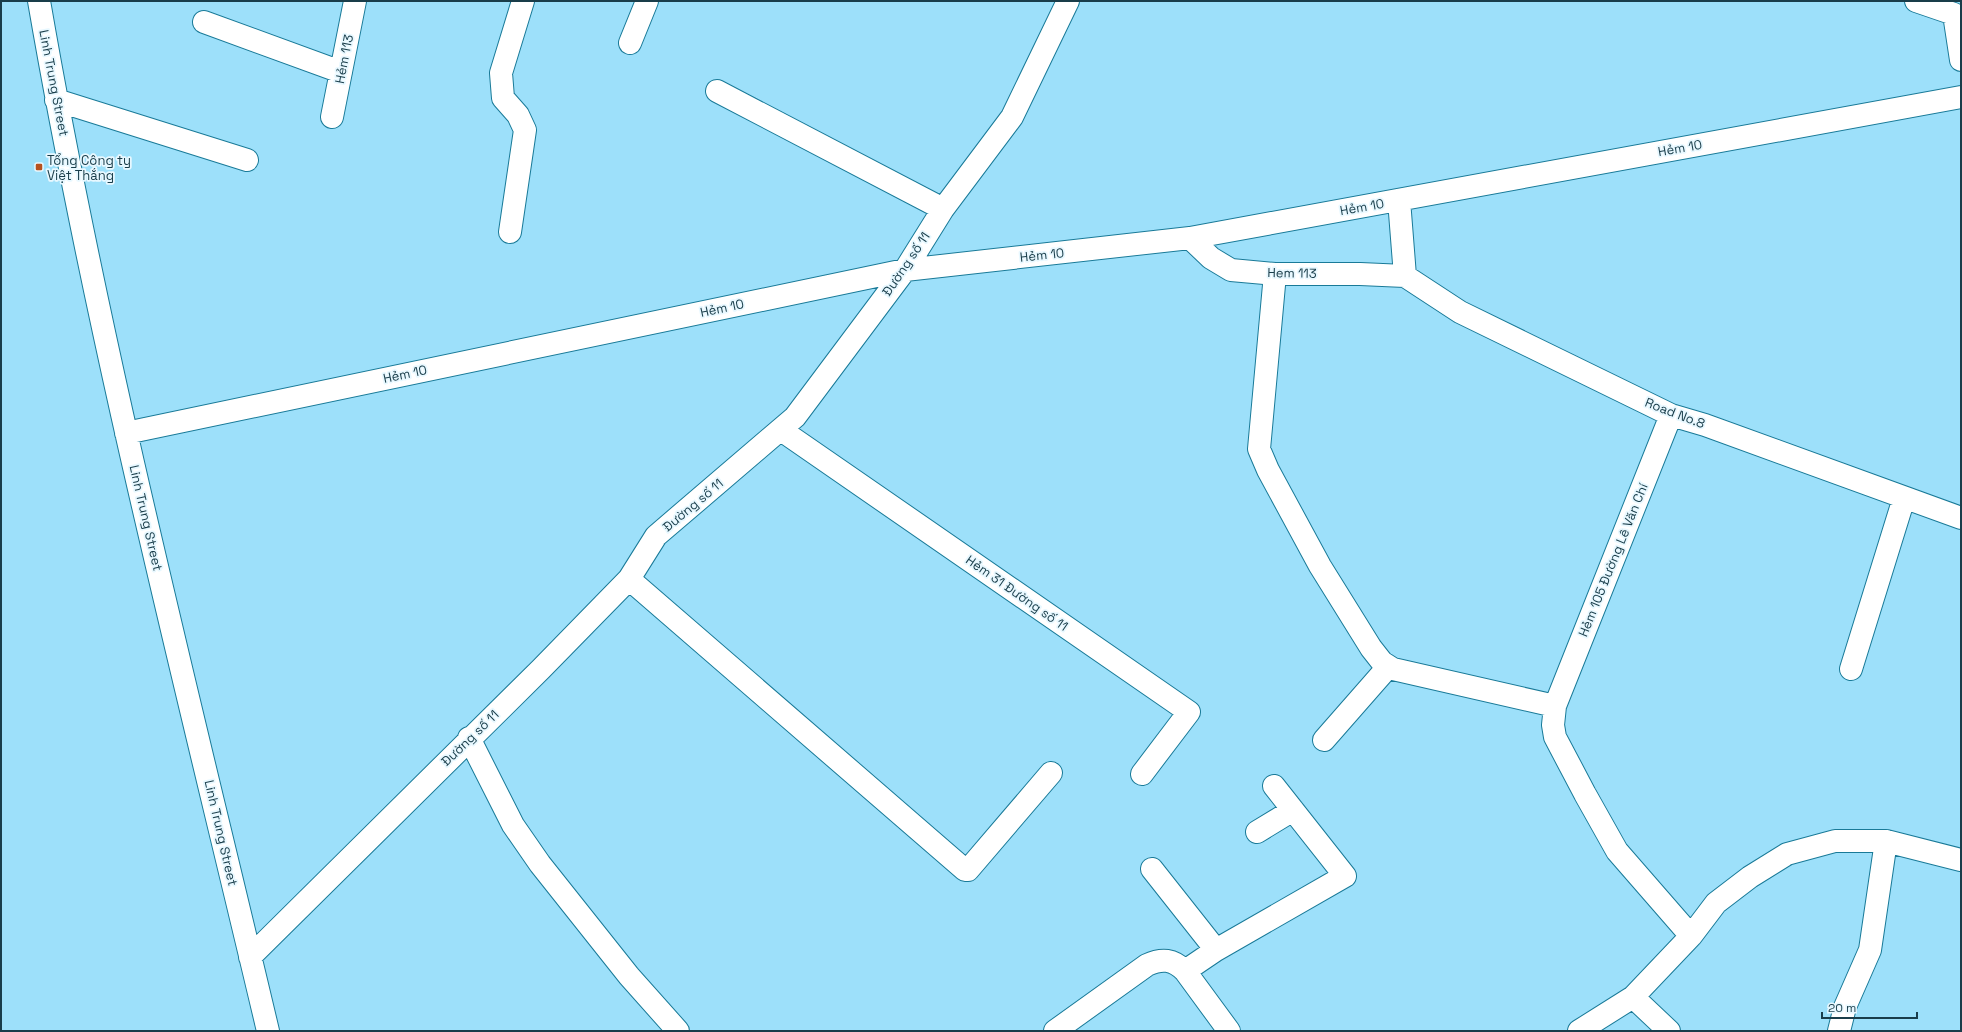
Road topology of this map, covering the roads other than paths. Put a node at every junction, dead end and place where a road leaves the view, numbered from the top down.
1 (39, 1) edge
2 (355, 1) edge
3 (523, 1) edge
4 (647, 1) edge
5 (1068, 1) edge
6 (1916, 1) edge
7 (204, 22) dead end
8 (630, 43) dead end
9 (1961, 60) edge
10 (341, 72) junction
11 (717, 92) dead end
12 (1961, 97) edge
13 (56, 100) junction
14 (332, 117) dead end
15 (247, 160) dead end
16 (1399, 200) junction
17 (943, 209) junction
18 (510, 232) dead end
19 (1190, 238) junction
20 (904, 270) junction
21 (1276, 274) junction
22 (1404, 276) junction
23 (1671, 415) junction
24 (781, 430) junction
25 (126, 433) junction
26 (1904, 498) junction
27 (1961, 518) edge
28 (629, 579) junction
29 (1388, 667) junction
30 (1851, 669) dead end
31 (1555, 706) junction
32 (469, 738) junction
33 (1324, 740) dead end
34 (1051, 773) dead end
35 (1142, 774) dead end
36 (1274, 786) dead end
37 (1293, 810) junction
38 (1257, 832) dead end
39 (1886, 841) junction
40 (1961, 860) edge
41 (1152, 869) dead end
42 (1691, 936) junction
43 (1216, 950) junction
44 (250, 956) junction
45 (1184, 971) junction
46 (1633, 997) junction
47 (268, 1031) edge
48 (678, 1031) edge
49 (1055, 1031) edge
50 (1229, 1031) edge
51 (1579, 1031) edge
52 (1669, 1031) edge
53 (1839, 1031) edge

1 - 13 street, Linh Trung Street
2 - 10 street, Hẻm 113
3 - 18 street
4 - 8 street
5 - 17 street, Đường số 11
6 - 9 street
7 - 10 street
10 - 14 street, Hẻm 113
11 - 17 street
12 - 16 street, Hẻm 10
13 - 15 street
13 - 25 street, Linh Trung Street
16 - 19 street, Hẻm 10
16 - 22 street
17 - 20 street, Đường số 11
19 - 20 street, Hẻm 10
19 - 21 street, Hem 113
20 - 24 street, Đường số 11
20 - 25 street, Hẻm 10
21 - 22 street, Hem 113
21 - 29 street
22 - 23 street, Road No.8
23 - 26 street, Road No.8
23 - 31 street, Hẻm 105 Đường Lê Văn Chí
24 - 28 street, Đường số 11
24 - 35 street, Hẻm 31 Đường số 11
25 - 44 street, Linh Trung Street
26 - 27 street, Road No.8
26 - 30 street
28 - 32 street, Đường số 11
28 - 34 street
29 - 31 street
29 - 33 street
31 - 42 street, Hẻm 105 Đường Lê Văn Chí
32 - 44 street, Đường số 11
32 - 48 street
36 - 37 street
37 - 38 street
37 - 43 street
39 - 40 street
39 - 42 street
39 - 53 street
41 - 43 street
42 - 46 street
43 - 45 street
44 - 47 street, Linh Trung Street
45 - 49 street
45 - 50 street
46 - 51 street
46 - 52 street

